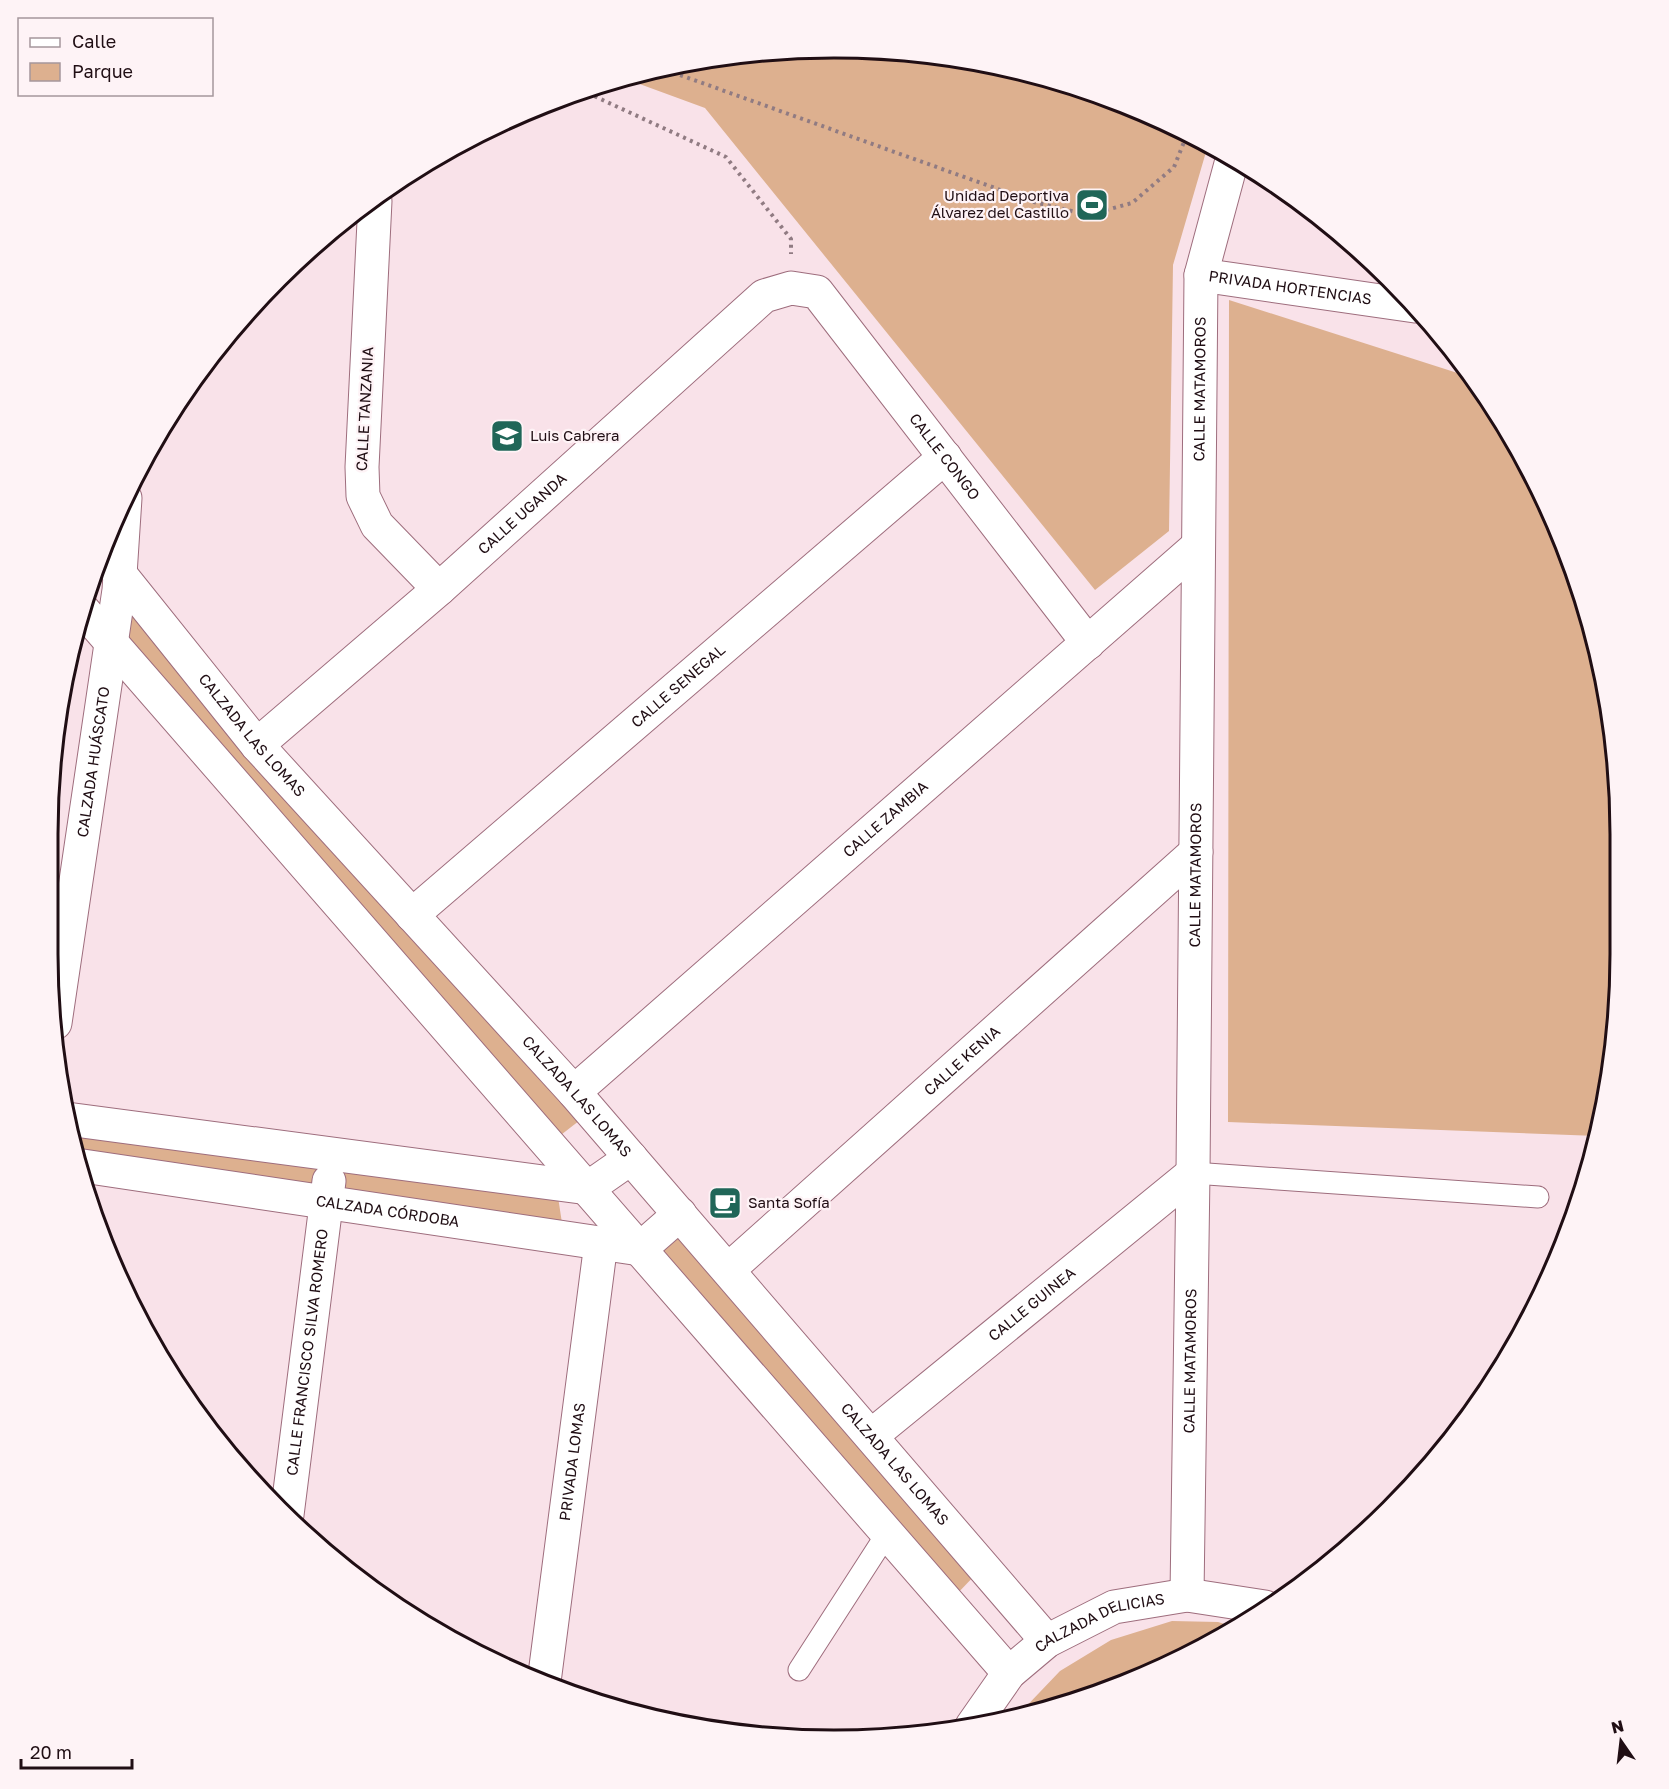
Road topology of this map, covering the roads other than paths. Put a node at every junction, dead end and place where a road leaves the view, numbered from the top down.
1 (1230, 167) edge
2 (375, 210) edge
3 (1201, 275) junction
4 (791, 288) joint
5 (1400, 304) edge
6 (945, 457) junction
7 (116, 543) edge
8 (1198, 546) junction
9 (112, 564) edge
10 (439, 589) junction
11 (90, 618) edge
12 (1088, 642) junction
13 (112, 643) junction
14 (256, 745) junction
15 (1196, 852) junction
16 (412, 915) junction
17 (60, 993) edge
18 (574, 1092) junction
19 (76, 1120) edge
20 (332, 1155) junction
21 (631, 1158) junction
22 (89, 1167) edge
23 (1193, 1173) junction
24 (588, 1188) junction
25 (1538, 1197) dead end
26 (326, 1202) junction
27 (680, 1214) junction
28 (601, 1243) junction
29 (640, 1249) junction
30 (728, 1270) junction
31 (871, 1436) junction
32 (288, 1505) edge
33 (888, 1533) junction
34 (1187, 1595) junction
35 (1257, 1606) edge
36 (1047, 1641) junction
37 (799, 1670) dead end
38 (1009, 1673) junction
39 (545, 1674) edge
40 (978, 1717) edge

1 - 3 street, CALLE MATAMOROS
2 - 10 street, CALLE TANZANIA
3 - 5 street, PRIVADA HORTENCIAS
3 - 8 street, CALLE MATAMOROS
4 - 6 street, CALLE CONGO
4 - 10 street, CALLE UGANDA
6 - 12 street, CALLE CONGO
6 - 16 street, CALLE SENEGAL
7 - 9 street, CALZADA HUÁSCATO
8 - 12 street, CALLE ZAMBIA
8 - 15 street, CALLE MATAMOROS
9 - 13 street, CALZADA HUÁSCATO
9 - 14 street, CALZADA LAS LOMAS
10 - 14 street, CALLE UGANDA
11 - 13 street
12 - 18 street, CALLE ZAMBIA
13 - 17 street, CALZADA HUÁSCATO
13 - 24 street
14 - 16 street, CALZADA LAS LOMAS
15 - 23 street, CALLE MATAMOROS
15 - 30 street, CALLE KENIA
16 - 18 street, CALZADA LAS LOMAS
18 - 21 street, CALZADA LAS LOMAS
19 - 20 street
20 - 24 street
20 - 26 street, CALLE FRANCISCO SILVA ROMERO
21 - 24 street
21 - 27 street, CALZADA LAS LOMAS
22 - 26 street, CALZADA CÓRDOBA
23 - 25 lane
23 - 31 street, CALLE GUINEA
23 - 34 street, CALLE MATAMOROS
24 - 29 street
26 - 28 street, CALZADA CÓRDOBA
26 - 32 street, CALLE FRANCISCO SILVA ROMERO
27 - 29 street
27 - 30 street, CALZADA LAS LOMAS
28 - 29 street, CALZADA CÓRDOBA
28 - 39 street, PRIVADA LOMAS
29 - 33 street
30 - 31 street, CALZADA LAS LOMAS
31 - 36 street, CALZADA LAS LOMAS
33 - 37 lane
33 - 38 street
34 - 35 street, CALZADA DELICIAS
34 - 36 street, CALZADA DELICIAS
36 - 38 street, CALZADA DELICIAS
38 - 40 street, CALZADA DELICIAS

